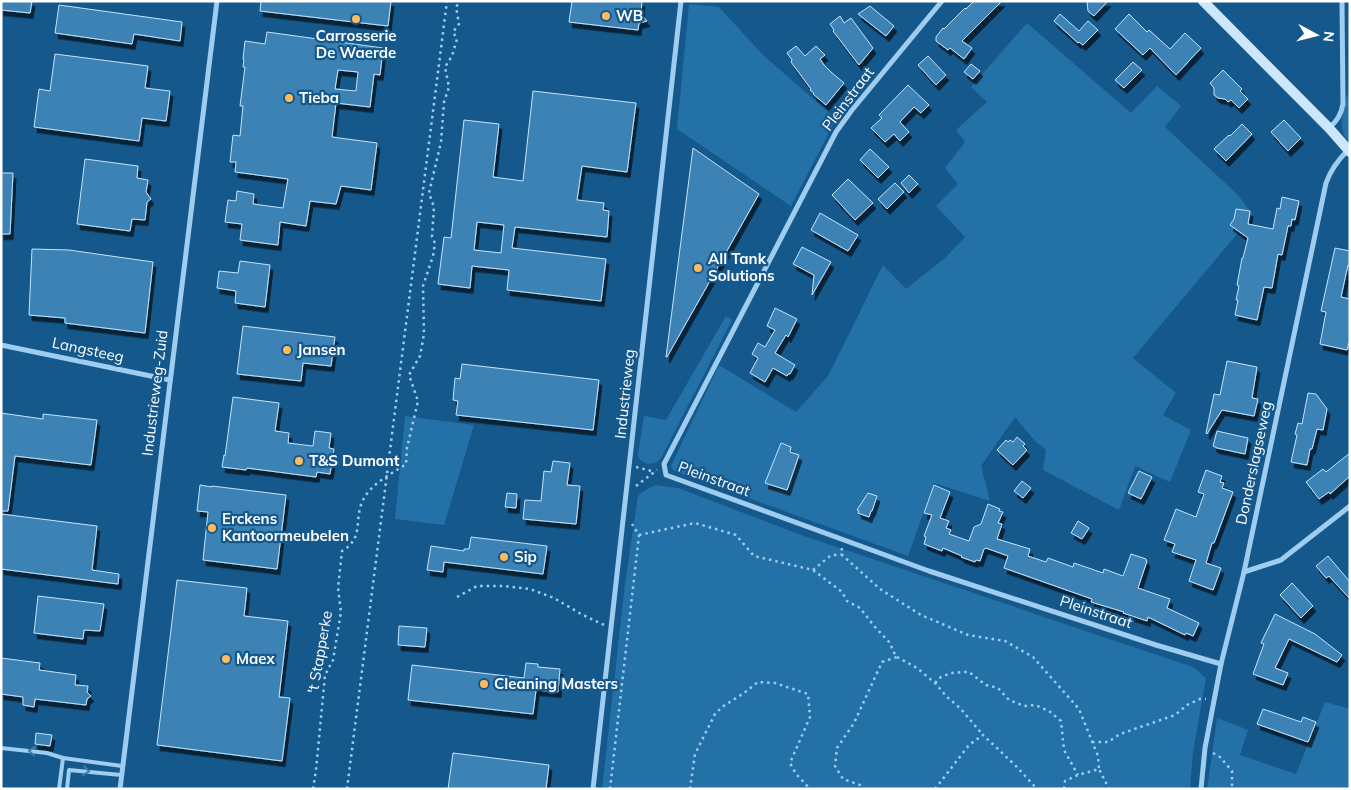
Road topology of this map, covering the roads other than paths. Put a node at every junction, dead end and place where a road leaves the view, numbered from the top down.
1 (217, 1) edge
2 (681, 1) edge
3 (942, 1) edge
4 (1203, 1) edge
5 (1342, 1) edge
6 (1329, 128) junction
7 (1349, 151) edge
8 (1, 345) edge
9 (170, 380) junction
10 (1350, 506) edge
11 (1244, 572) junction
12 (1221, 664) junction
13 (1, 748) edge
14 (62, 758) junction
15 (122, 766) junction
16 (121, 775) junction
17 (59, 789) edge
18 (67, 789) edge
19 (120, 789) edge
20 (593, 789) edge
21 (1201, 789) edge

1 - 9 street, Industrieweg-Zuid
2 - 20 street, Industrieweg
3 - 12 street, Pleinstraat
4 - 6 street
5 - 6 street
6 - 7 street
7 - 11 street, Donderslagseweg
8 - 9 street, Langsteeg
9 - 15 street, Industrieweg-Zuid
10 - 11 street
11 - 12 street, Donderslagseweg
12 - 21 street, Donderslagseweg
14 -> 13 lane
14 - 15 lane
14 - 17 lane
15 - 16 street, Industrieweg-Zuid
18 -> 16 lane
16 - 19 street, Industrieweg-Zuid

